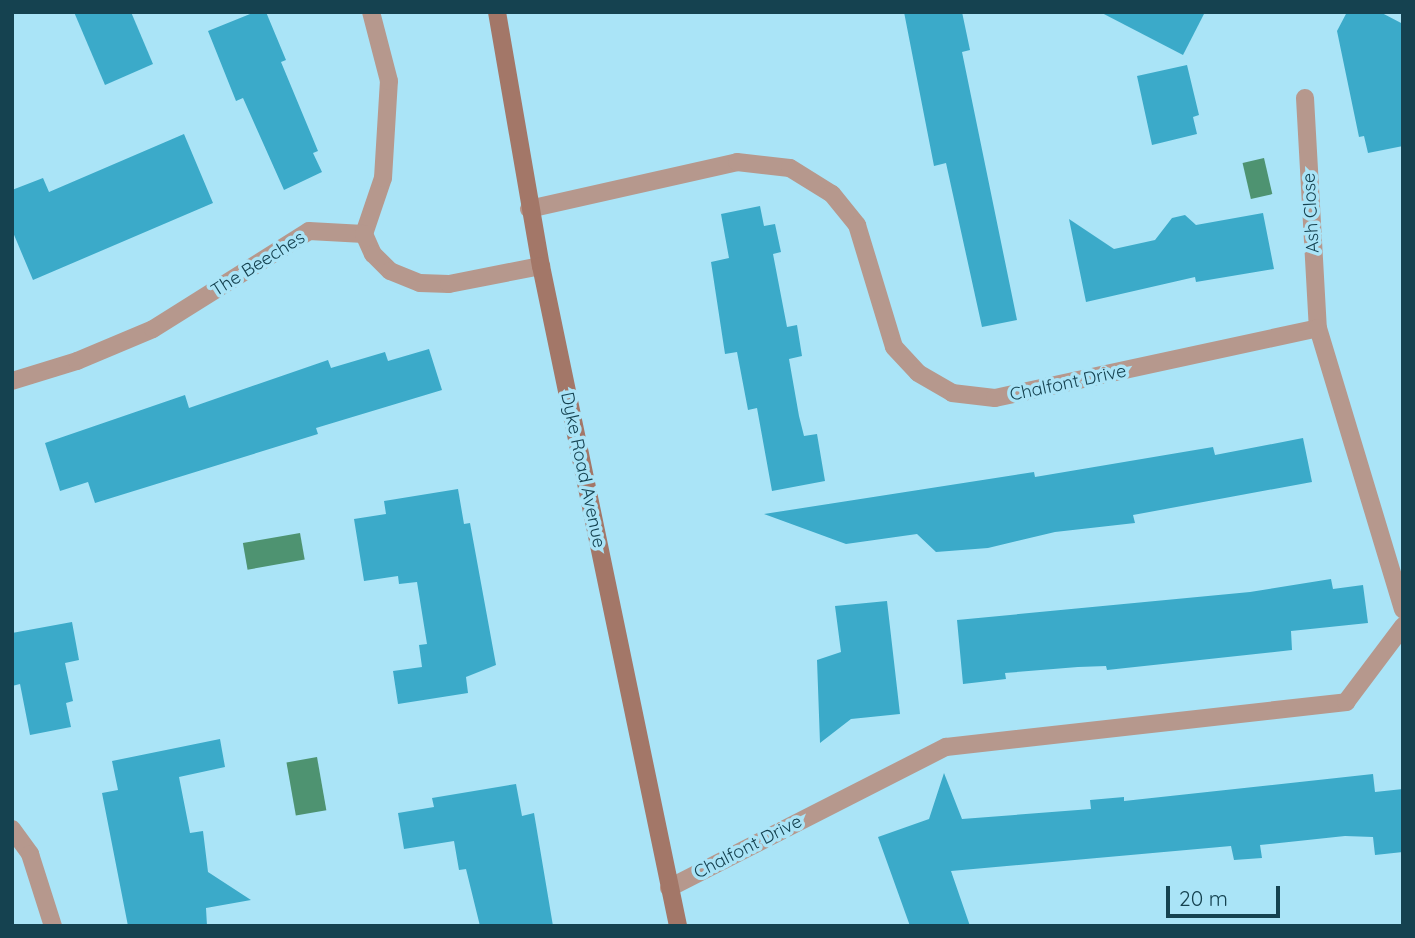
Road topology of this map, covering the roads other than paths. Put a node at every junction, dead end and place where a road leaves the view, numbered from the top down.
1 (371, 12) edge
2 (497, 12) edge
3 (1305, 98) dead end
4 (530, 209) junction
5 (364, 234) junction
6 (541, 265) junction
7 (1318, 328) junction
8 (12, 381) edge
9 (1403, 609) edge
10 (1403, 626) edge
11 (12, 829) edge
12 (669, 888) junction
13 (53, 926) edge
14 (678, 926) edge

1 - 5 street
2 - 4 street, Dyke Road Avenue
3 - 7 street, Ash Close
4 - 6 street, Dyke Road Avenue
4 - 7 street, Chalfont Drive
5 - 6 street
5 - 8 street, The Beeches
6 - 12 street, Dyke Road Avenue
7 - 9 street
10 - 12 street, Chalfont Drive
11 - 13 street
12 - 14 street, Dyke Road Avenue

